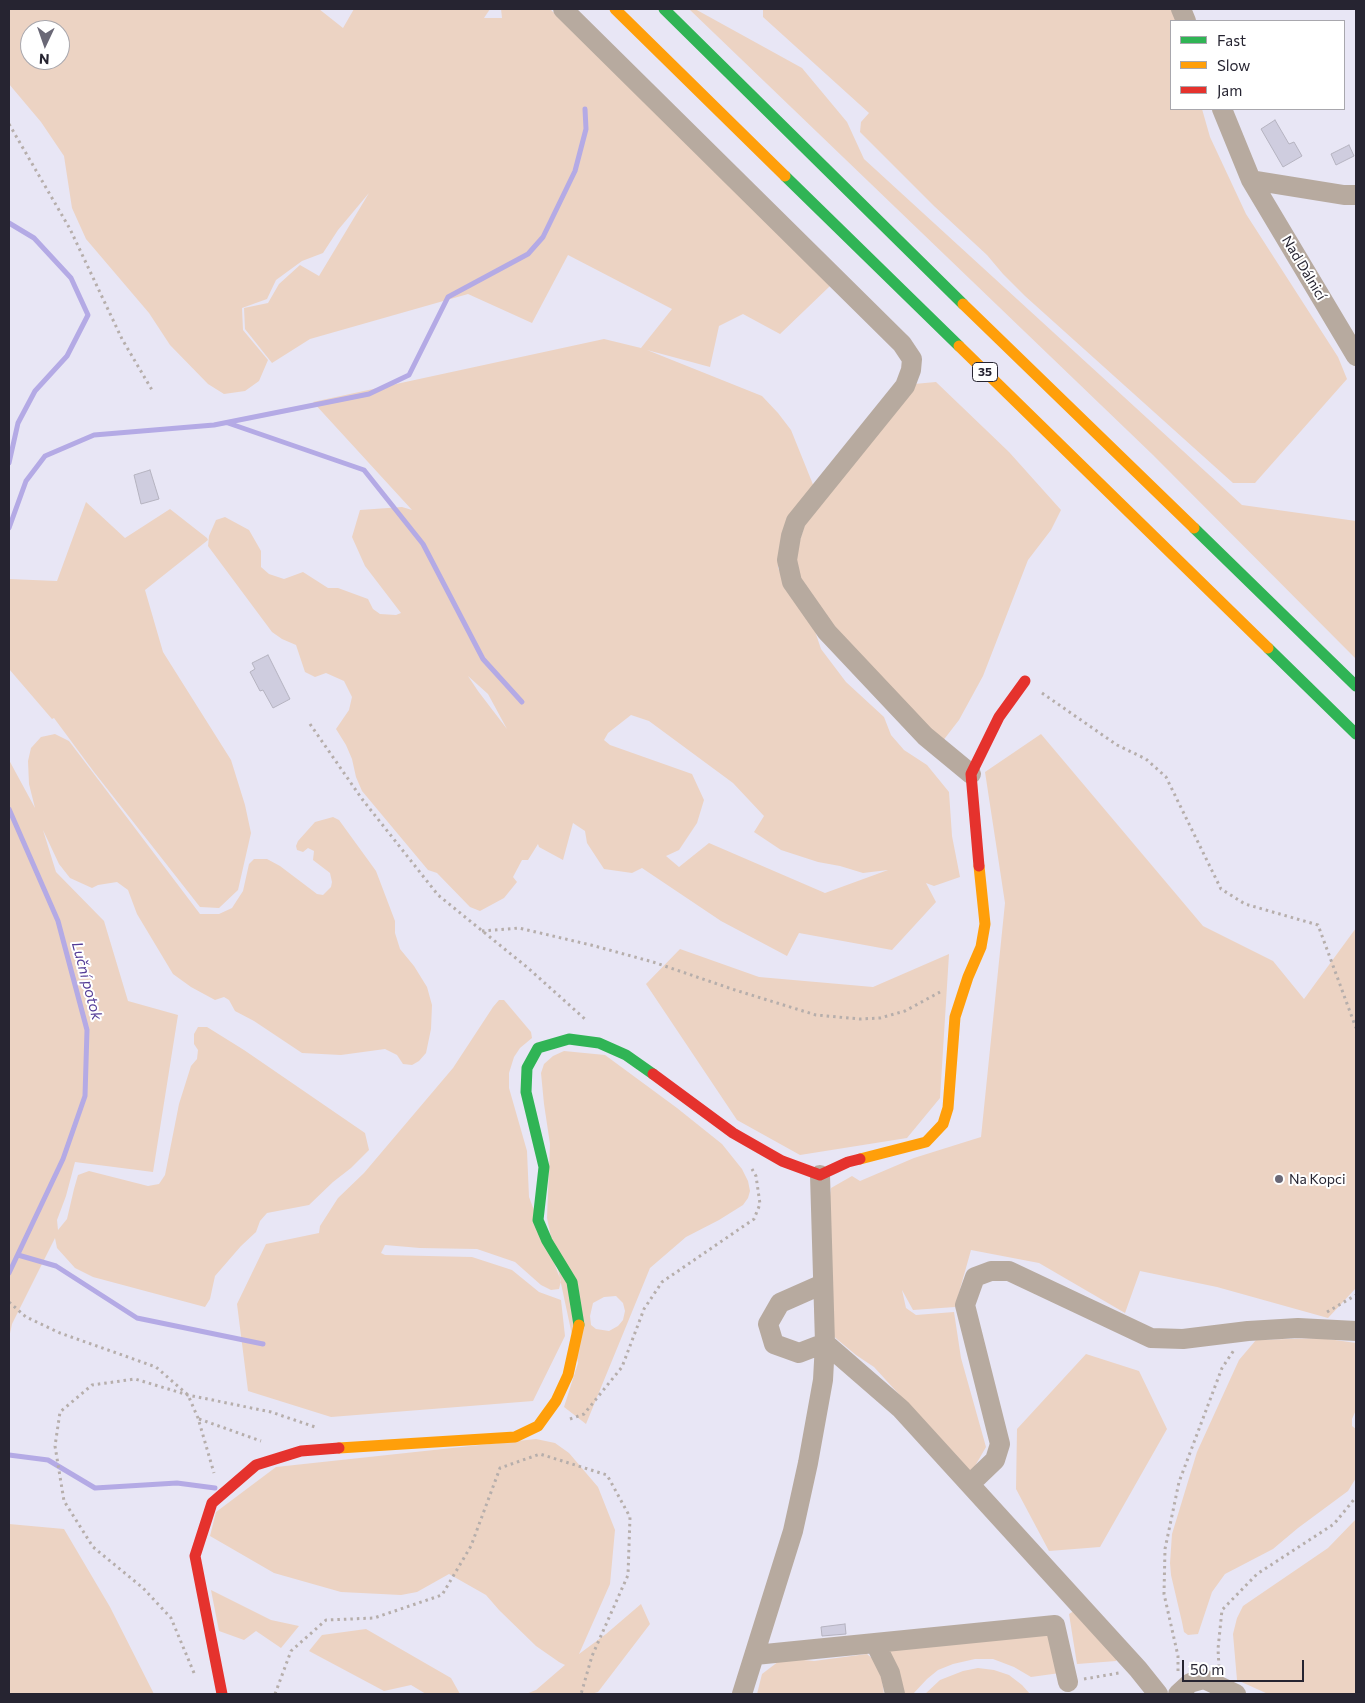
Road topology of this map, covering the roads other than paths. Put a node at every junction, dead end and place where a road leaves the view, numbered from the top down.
1 (563, 9) edge
2 (615, 9) edge
3 (664, 9) edge
4 (1222, 110) edge
5 (1251, 180) junction
6 (1356, 195) edge
7 (1356, 356) edge
8 (1025, 681) road end
9 (1356, 686) edge
10 (1356, 734) edge
11 (971, 774) junction
12 (820, 1175) junction
13 (824, 1284) junction
14 (1356, 1331) edge
15 (825, 1343) junction
16 (970, 1484) junction
17 (875, 1643) junction
18 (755, 1655) junction
19 (1068, 1682) road end
20 (1178, 1685) edge
21 (1228, 1690) edge
22 (222, 1694) edge
23 (742, 1694) edge
24 (895, 1694) edge
25 (1158, 1694) edge

1 - 11 street
2 - 10 main road, 35
3 - 9 main road, 35
4 - 5 street, Nad Dálnicí
5 - 6 street
5 - 7 street, Nad Dálnicí
8 - 11 main road
11 - 12 main road
12 - 13 street
12 - 22 main road
13 - 15 street
13 - 15 street
14 - 16 street
15 - 16 street
15 - 18 street
16 - 25 street
17 - 18 street
17 - 19 street
17 - 24 street
18 - 23 street
20 - 21 street

